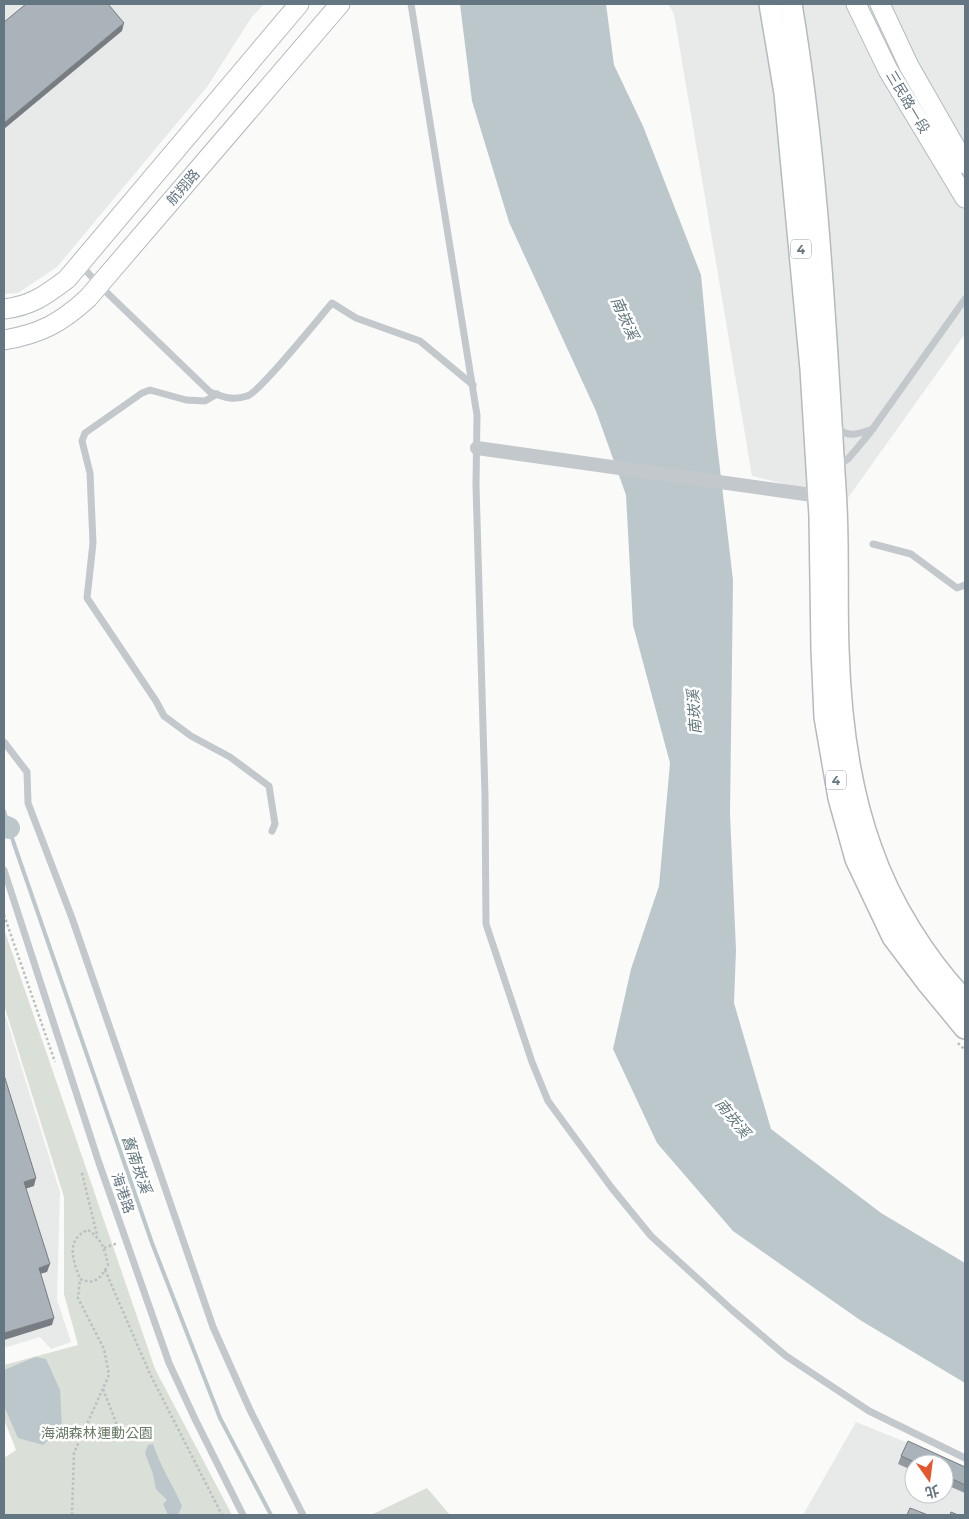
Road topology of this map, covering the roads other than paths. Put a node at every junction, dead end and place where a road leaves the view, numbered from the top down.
1 (299, 4) edge
2 (340, 4) edge
3 (412, 4) edge
4 (770, 4) edge
5 (791, 4) edge
6 (856, 4) edge
7 (880, 4) edge
8 (965, 164) edge
9 (965, 198) edge
10 (80, 264) junction
11 (99, 285) junction
12 (965, 299) edge
13 (4, 309) edge
14 (4, 340) edge
15 (473, 385) junction
16 (217, 394) junction
17 (831, 420) junction
18 (873, 428) junction
19 (477, 448) junction
20 (834, 467) junction
21 (827, 495) junction
22 (873, 544) dead end
23 (965, 585) edge
24 (4, 742) edge
25 (272, 831) dead end
26 (4, 870) edge
27 (965, 1001) edge
28 (965, 1028) edge
29 (965, 1458) edge
30 (243, 1515) edge
31 (302, 1515) edge

1 - 10 street
2 - 11 street, 航翔路
3 - 15 lane
4 - 21 main road, 4
5 - 17 main road, 4
6 - 9 street, 三民路一段
7 - 8 street, 三民路一段
10 - 11 lane
10 - 13 street
11 - 14 street, 航翔路
11 - 16 lane
12 - 18 lane
15 - 16 lane
15 - 19 lane
16 - 25 lane
17 - 18 lane
17 - 20 main road, 4
18 - 20 lane
19 - 21 street
19 - 29 lane
20 - 21 main road, 4
21 - 27 main road, 4
21 - 28 main road, 4
22 - 23 lane
24 - 31 lane
26 - 30 lane, 海港路

